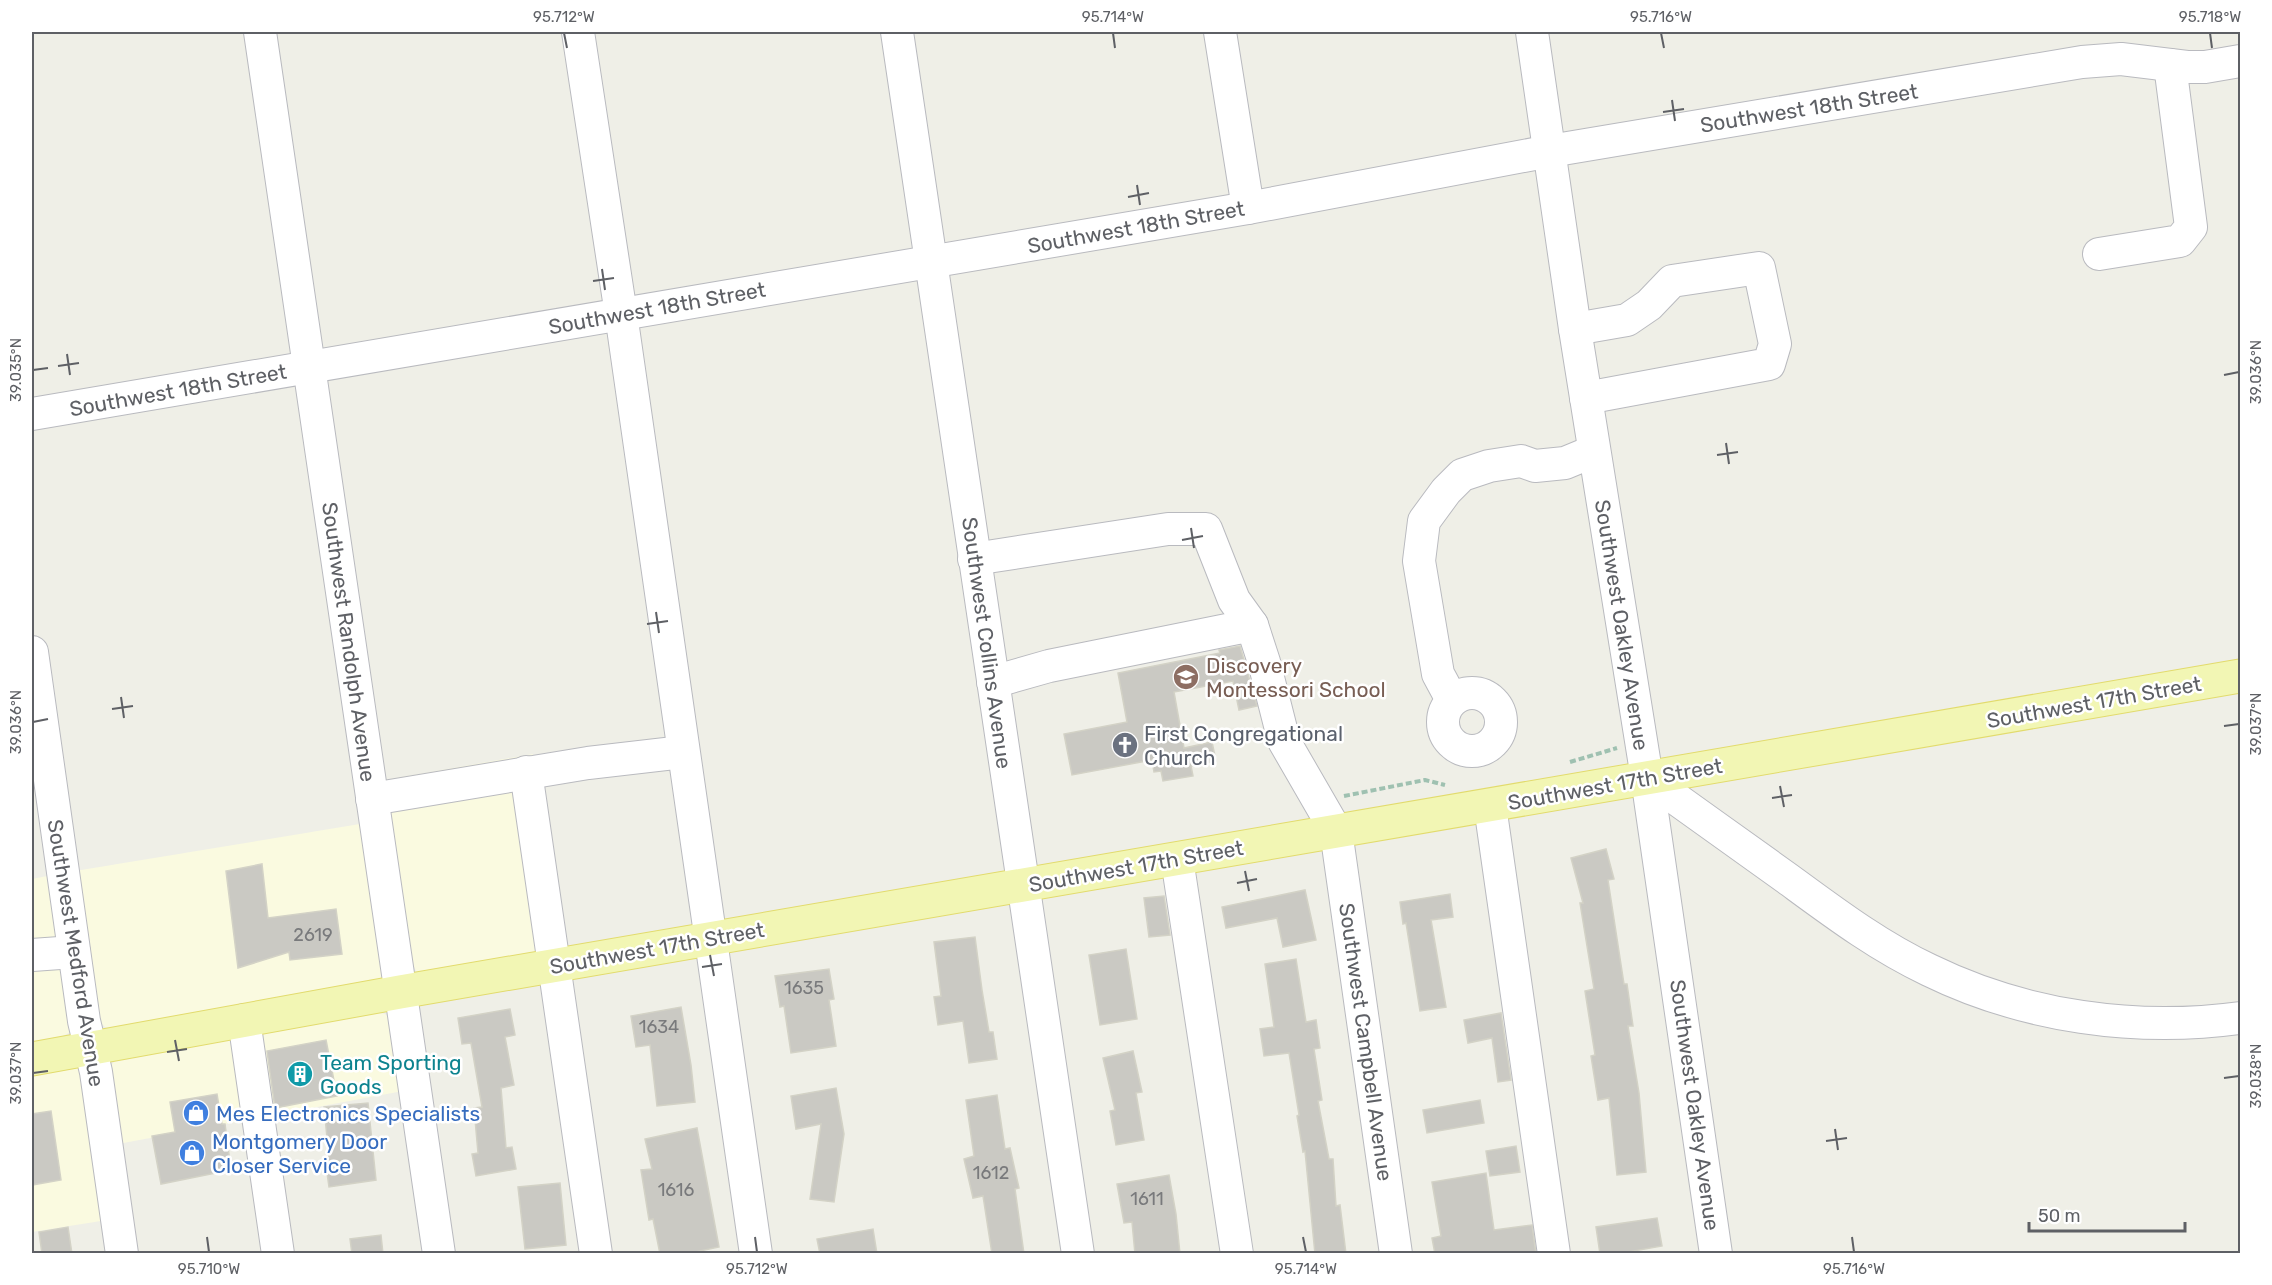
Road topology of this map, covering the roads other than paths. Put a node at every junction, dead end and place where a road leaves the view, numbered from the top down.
1 (260, 32) edge
2 (578, 32) edge
3 (897, 32) edge
4 (1220, 32) edge
5 (1532, 32) edge
6 (2241, 61) edge
7 (2170, 65) junction
8 (1550, 151) junction
9 (1248, 208) junction
10 (2099, 254) dead end
11 (933, 262) junction
12 (621, 314) junction
13 (1575, 329) junction
14 (309, 368) junction
15 (1586, 398) junction
16 (32, 414) edge
17 (1594, 451) junction
18 (974, 559) junction
19 (1252, 625) junction
20 (32, 652) edge
21 (2241, 676) edge
22 (993, 682) junction
23 (1452, 700) dead end
24 (683, 753) junction
25 (526, 772) junction
26 (1647, 778) junction
27 (372, 799) junction
28 (1490, 806) junction
29 (1336, 831) junction
30 (1178, 859) junction
31 (1023, 886) junction
32 (711, 939) junction
33 (74, 952) junction
34 (32, 955) edge
35 (555, 965) junction
36 (400, 992) junction
37 (2241, 1018) edge
38 (244, 1020) junction
39 (90, 1048) junction
40 (32, 1059) edge
41 (122, 1254) edge
42 (278, 1254) edge
43 (439, 1254) edge
44 (596, 1254) edge
45 (756, 1254) edge
46 (1078, 1254) edge
47 (1237, 1254) edge
48 (1396, 1254) edge
49 (1554, 1254) edge
50 (1716, 1254) edge

1 - 14 street, Southwest Randolph Avenue
2 - 12 street
3 - 11 street, Southwest Collins Avenue
4 - 9 street
5 - 8 street, Southwest Oakley Avenue
6 - 7 street, Southwest 18th Street
7 - 8 street, Southwest 18th Street
7 - 10 street
8 - 9 street, Southwest 18th Street
8 - 13 street, Southwest Oakley Avenue
9 - 11 street, Southwest 18th Street
11 - 12 street, Southwest 18th Street
11 - 18 street, Southwest Collins Avenue
12 - 14 street, Southwest 18th Street
12 - 24 street
13 - 15 street, Southwest Oakley Avenue
13 - 15 street
14 - 16 street, Southwest 18th Street
14 - 27 street, Southwest Randolph Avenue
15 - 17 street, Southwest Oakley Avenue
17 - 23 street
17 - 26 street, Southwest Oakley Avenue
18 - 19 street
18 - 22 street, Southwest Collins Avenue
19 - 22 street
19 - 29 street
20 - 33 street, Southwest Medford Avenue
21 - 26 main road, Southwest 17th Street
22 - 31 street, Southwest Collins Avenue
24 - 25 street
24 - 32 street
25 - 27 street
25 - 35 street
26 - 28 main road, Southwest 17th Street
26 - 37 street
26 - 50 street, Southwest Oakley Avenue
27 - 36 street, Southwest Randolph Avenue
28 - 29 main road, Southwest 17th Street
28 - 49 street
29 - 30 main road, Southwest 17th Street
29 - 48 street, Southwest Campbell Avenue
30 - 31 main road, Southwest 17th Street
30 - 47 street
31 - 32 main road, Southwest 17th Street
31 - 46 street, Southwest Collins Avenue
32 - 35 main road, Southwest 17th Street
32 - 45 street
33 - 34 street
33 - 39 street, Southwest Medford Avenue
35 - 36 main road, Southwest 17th Street
35 - 44 street
36 - 38 main road, Southwest 17th Street
36 - 43 street, Southwest Randolph Avenue
38 - 39 main road, Southwest 17th Street
38 - 42 street
39 - 40 main road, Southwest 17th Street
39 - 41 street, Southwest Medford Avenue

